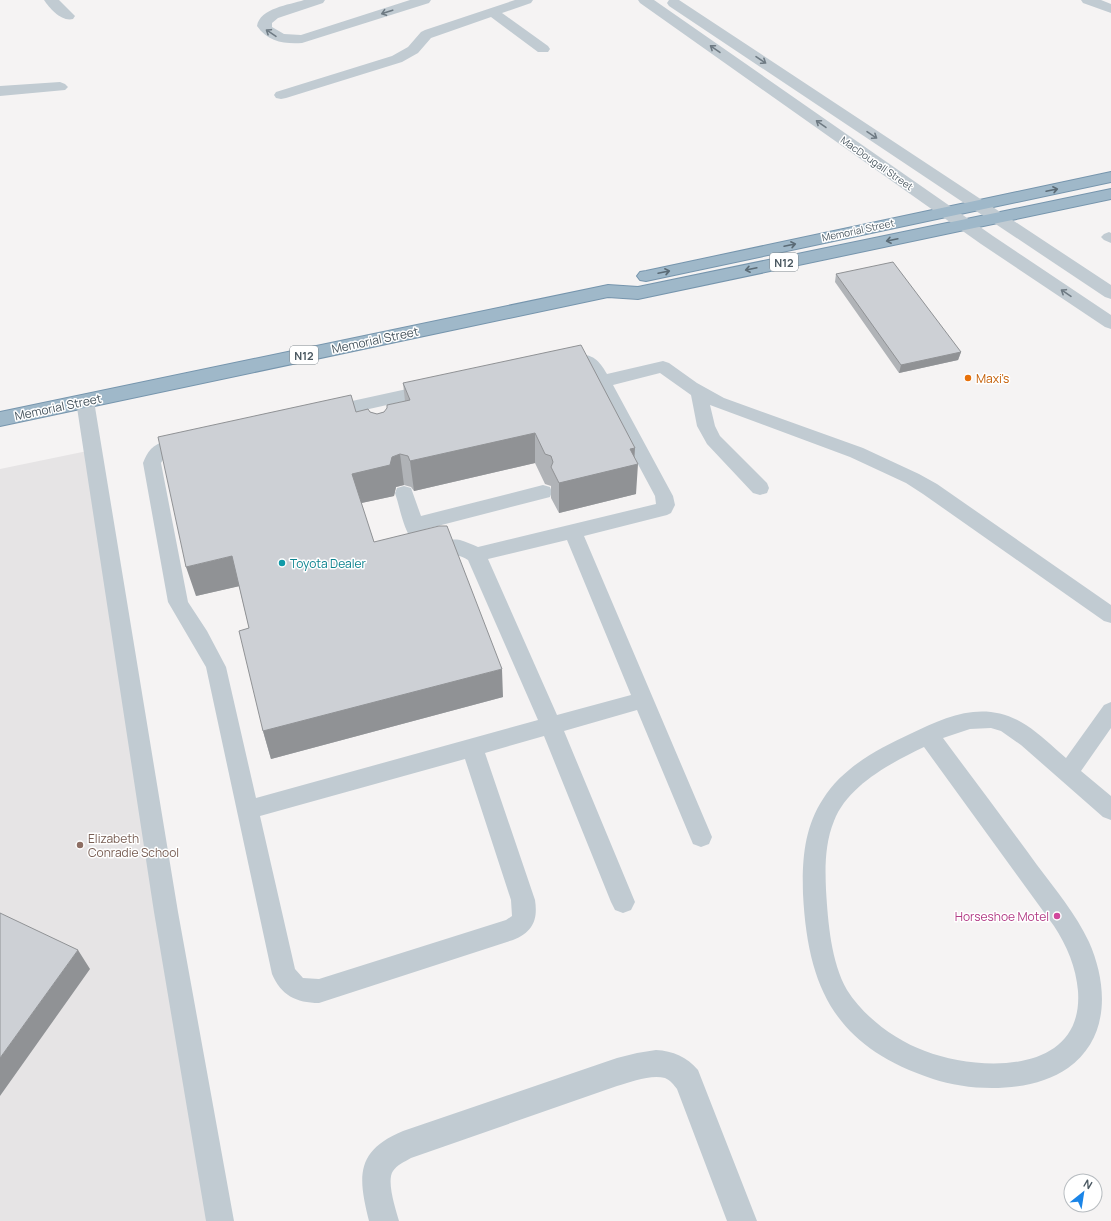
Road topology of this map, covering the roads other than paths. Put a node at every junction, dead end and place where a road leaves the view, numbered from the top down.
1 (51, 0) edge
2 (318, 0) edge
3 (424, 0) edge
4 (527, 0) edge
5 (645, 0) edge
6 (670, 0) edge
7 (1088, 0) edge
8 (1111, 9) edge
9 (493, 12) junction
10 (68, 16) dead end
11 (543, 49) dead end
12 (60, 87) dead end
13 (0, 91) edge
14 (281, 95) dead end
15 (1111, 177) edge
16 (1111, 194) edge
17 (978, 205) junction
18 (946, 212) junction
19 (997, 218) junction
20 (965, 225) junction
21 (608, 291) junction
22 (1111, 293) edge
23 (1111, 322) edge
24 (547, 364) edge
25 (602, 381) junction
26 (446, 386) edge
27 (699, 394) junction
28 (85, 401) junction
29 (314, 415) edge
30 (0, 419) edge
31 (205, 439) edge
32 (760, 488) dead end
33 (543, 492) dead end
34 (404, 493) dead end
35 (414, 525) junction
36 (573, 532) junction
37 (476, 555) junction
38 (1111, 615) edge
39 (643, 700) junction
40 (1111, 711) edge
41 (551, 726) junction
42 (928, 735) junction
43 (472, 748) junction
44 (1068, 773) junction
45 (248, 810) junction
46 (1111, 810) edge
47 (701, 837) dead end
48 (623, 902) dead end
49 (220, 1221) edge
50 (384, 1221) edge
51 (742, 1221) edge

1 - 10 street
3 -> 2 street
4 - 9 lane
18 -> 5 street, MacDougall Street
6 -> 17 street, MacDougall Street
7 - 8 street
9 - 11 lane
9 - 14 lane
12 - 13 street
17 -> 15 highway, Memorial Street / N12
16 - 19 highway, Memorial Street / N12
17 - 18 highway, Memorial Street / N12
17 - 19 street, MacDougall Street
18 - 20 street, MacDougall Street
21 -> 18 highway, Memorial Street / N12
19 - 20 highway, Memorial Street / N12
19 - 22 street, MacDougall Street
20 -> 21 highway, Memorial Street / N12
23 -> 20 street, MacDougall Street
21 - 28 highway, Memorial Street / N12
24 - 25 lane
25 - 27 lane
25 - 36 lane
26 - 29 lane
27 - 32 lane
27 - 38 lane
28 - 30 highway, Memorial Street / N12
28 - 49 lane
31 - 45 lane
33 - 35 lane
34 - 35 lane
35 - 37 lane
36 - 37 lane
36 - 39 lane
37 - 41 lane
39 - 41 lane
39 - 47 lane
40 - 44 lane
41 - 43 lane
41 - 48 lane
42 - 42 lane
42 - 44 lane
43 - 45 lane
43 - 45 lane
44 - 46 lane
50 - 51 street

